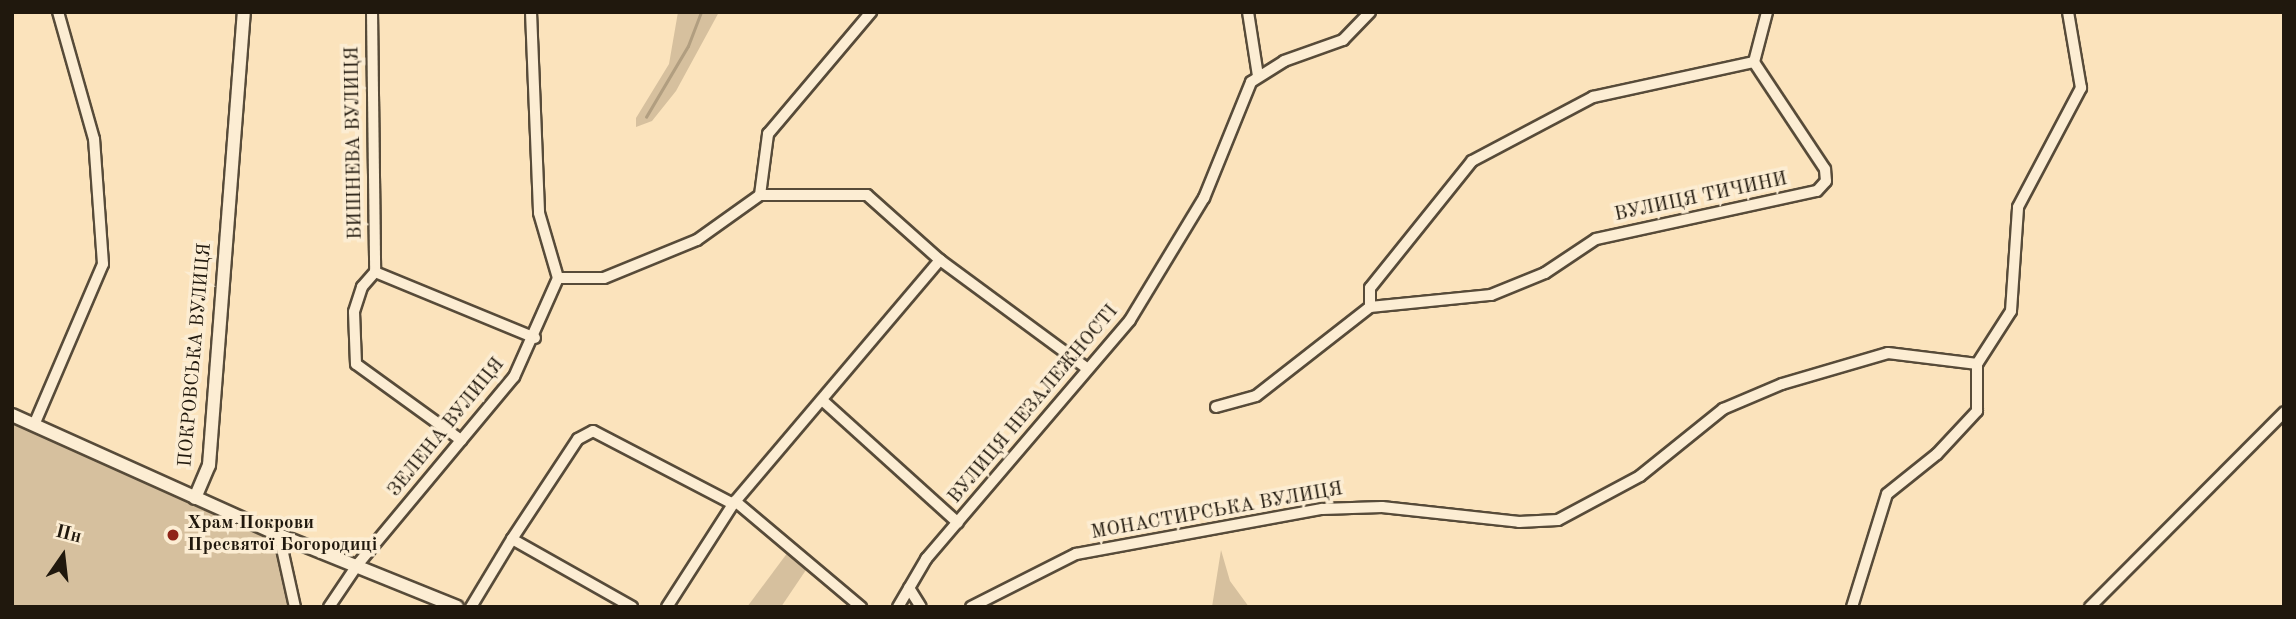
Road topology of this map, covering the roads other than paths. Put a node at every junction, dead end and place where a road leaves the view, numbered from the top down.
1 (58, 12) edge
2 (244, 12) edge
3 (372, 12) edge
4 (531, 12) edge
5 (871, 12) edge
6 (1248, 12) edge
7 (1370, 12) edge
8 (1767, 12) edge
9 (2068, 12) edge
10 (1755, 62) junction
11 (1258, 76) junction
12 (761, 195) junction
13 (940, 260) junction
14 (374, 272) junction
15 (558, 278) junction
16 (1370, 307) junction
17 (535, 338) junction
18 (1977, 365) junction
19 (1085, 367) junction
20 (822, 400) junction
21 (1216, 407) dead end
22 (2284, 412) edge
23 (12, 415) edge
24 (34, 425) junction
25 (461, 440) junction
26 (195, 498) junction
27 (734, 503) junction
28 (958, 523) junction
29 (279, 535) junction
30 (512, 539) junction
31 (358, 564) junction
32 (909, 587) junction
33 (295, 607) edge
34 (329, 607) edge
35 (457, 607) edge
36 (471, 607) edge
37 (632, 607) edge
38 (667, 607) edge
39 (860, 607) edge
40 (898, 607) edge
41 (922, 607) edge
42 (971, 607) edge
43 (1852, 607) edge
44 (2090, 607) edge

1 - 24 street
2 - 26 street, ПОКРОВСЬКА ВУЛИЦЯ
3 - 14 street, ВИШНЕВА ВУЛИЦЯ
4 - 15 street
5 - 12 street
6 - 11 street
7 - 11 street
8 - 10 street
9 - 18 street
10 - 16 street
10 - 16 street, ВУЛИЦЯ ТИЧИНИ
11 - 19 street
12 - 13 street
12 - 15 street
13 - 19 street
13 - 20 street
14 - 17 street
14 - 25 street, ВИШНЕВА ВУЛИЦЯ
15 - 17 street, ЗЕЛЕНА ВУЛИЦЯ
16 - 21 street
17 - 25 street, ЗЕЛЕНА ВУЛИЦЯ
18 - 42 street, МОНАСТИРСЬКА ВУЛИЦЯ
18 - 43 street
19 - 28 street
20 - 27 street
20 - 28 street
22 - 44 street
23 - 24 street, ПОКРОВСЬКА ВУЛИЦЯ
24 - 26 street, ПОКРОВСЬКА ВУЛИЦЯ
25 - 31 street, ЗЕЛЕНА ВУЛИЦЯ
26 - 29 street
27 - 30 street
27 - 38 street
27 - 39 street
28 - 32 street
29 - 31 street
29 - 33 street
30 - 36 street
30 - 37 street
31 - 34 street, ЗЕЛЕНА ВУЛИЦЯ
31 - 35 street
32 - 40 street
32 - 41 street

